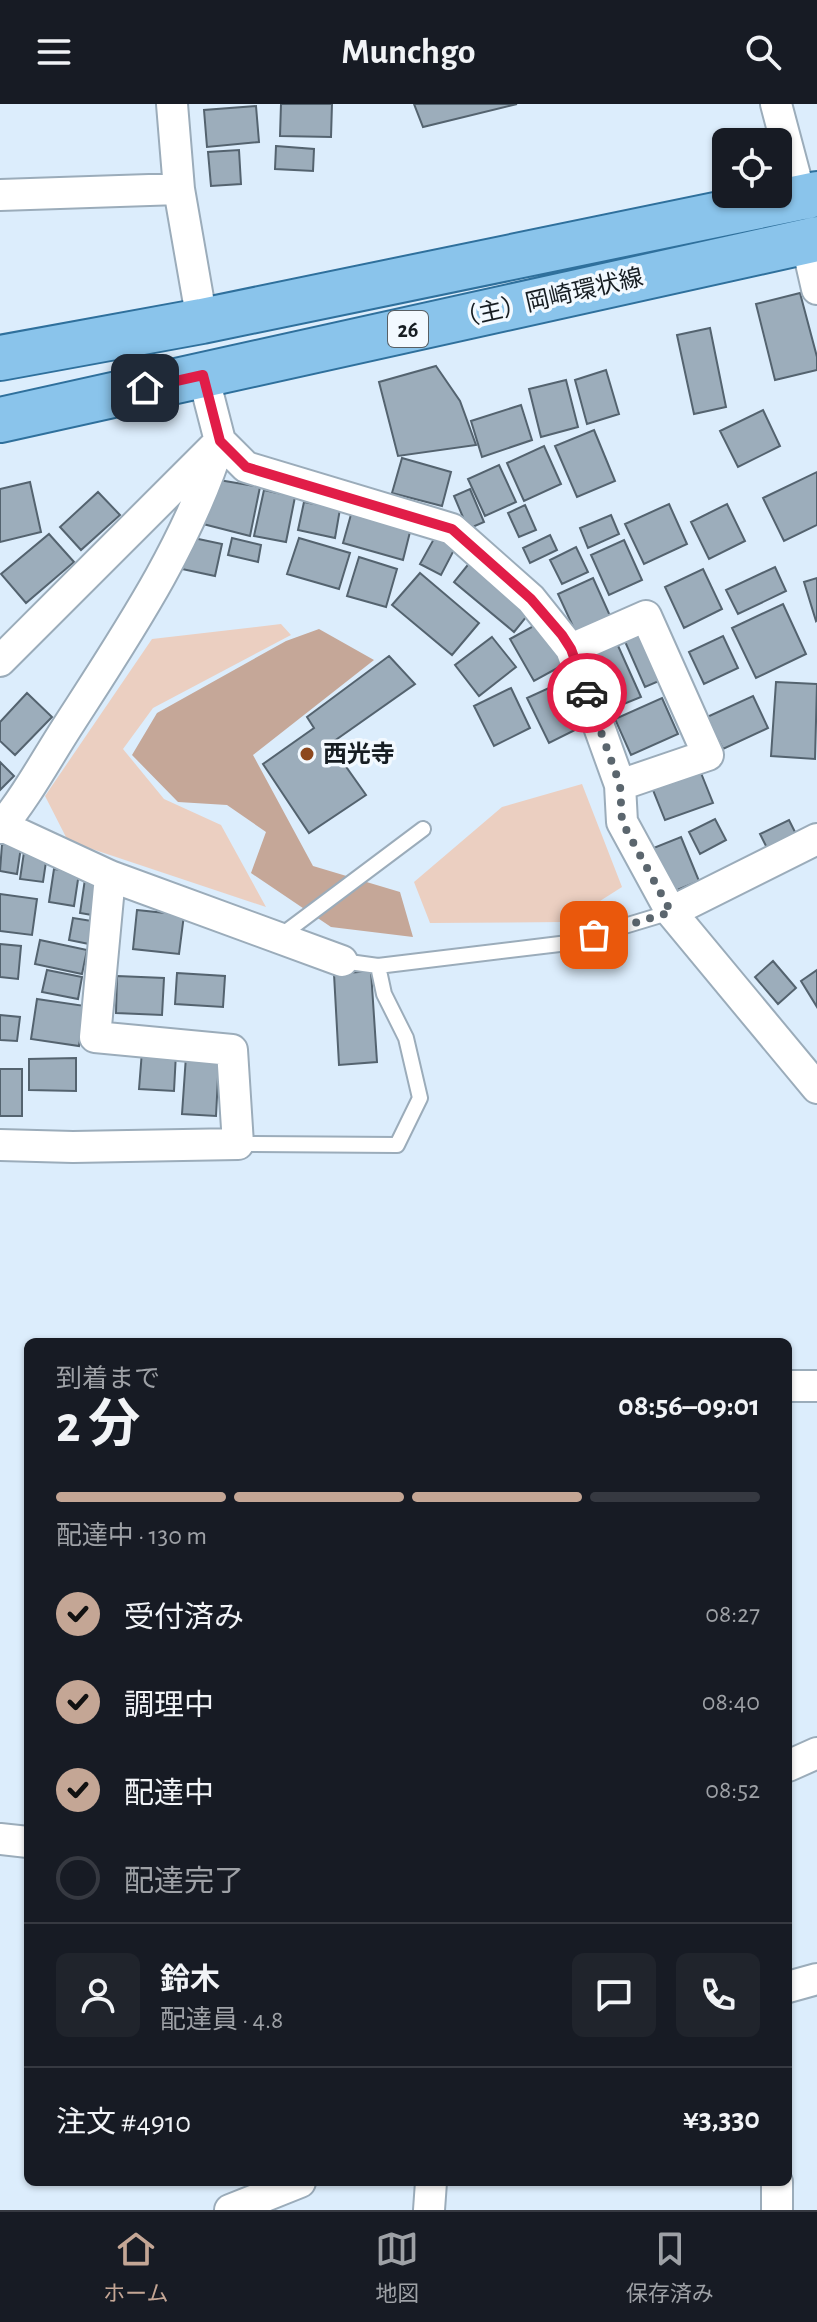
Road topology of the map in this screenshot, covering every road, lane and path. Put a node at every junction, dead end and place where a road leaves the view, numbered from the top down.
1 (172, 104) edge
2 (776, 104) edge
3 (179, 189) junction
4 (0, 195) edge
5 (809, 196) edge
6 (812, 240) edge
7 (817, 289) edge
8 (202, 321) junction
9 (0, 358) edge
10 (203, 375) junction
11 (0, 420) edge
12 (220, 441) junction
13 (571, 649) junction
14 (0, 661) edge
15 (620, 785) junction
16 (1, 827) edge
17 (423, 829) dead end
18 (817, 839) edge
19 (110, 876) junction
20 (671, 912) junction
21 (279, 937) junction
22 (342, 961) joint
23 (378, 966) junction
24 (817, 1088) edge
25 (238, 1144) junction
26 (0, 1145) edge
27 (792, 1386) edge
28 (817, 1386) edge
29 (817, 1753) edge
30 (792, 1764) edge
31 (0, 1839) edge
32 (24, 1842) edge
33 (817, 1979) edge
34 (792, 1986) edge
35 (291, 2186) edge
36 (431, 2186) edge
37 (777, 2186) edge
38 (270, 2195) edge
39 (230, 2210) edge
40 (429, 2210) edge
41 (777, 2210) edge

1 - 3 street
2 - 5 street
3 - 4 street
3 - 8 street
5 - 8 main road, （主）岡崎環状線 / 26
6 - 7 street
6 - 10 main road, （主）岡崎環状線 / 26
8 - 9 main road, （主）岡崎環状線 / 26
10 - 11 main road, （主）岡崎環状線 / 26
10 - 12 street
12 - 13 street
12 - 14 street
12 - 16 street
13 - 15 street
13 - 15 street
15 - 20 street
16 - 19 street
17 - 21 lane
18 - 20 street
19 - 21 street
19 - 25 street
20 - 23 lane
20 - 24 street
21 - 22 street
22 - 23 lane
23 - 25 lane
25 - 26 street
27 - 28 street
29 - 30 street
31 - 32 street
33 - 34 street
35 - 38 street
36 - 40 street
37 - 41 street
38 - 39 street

